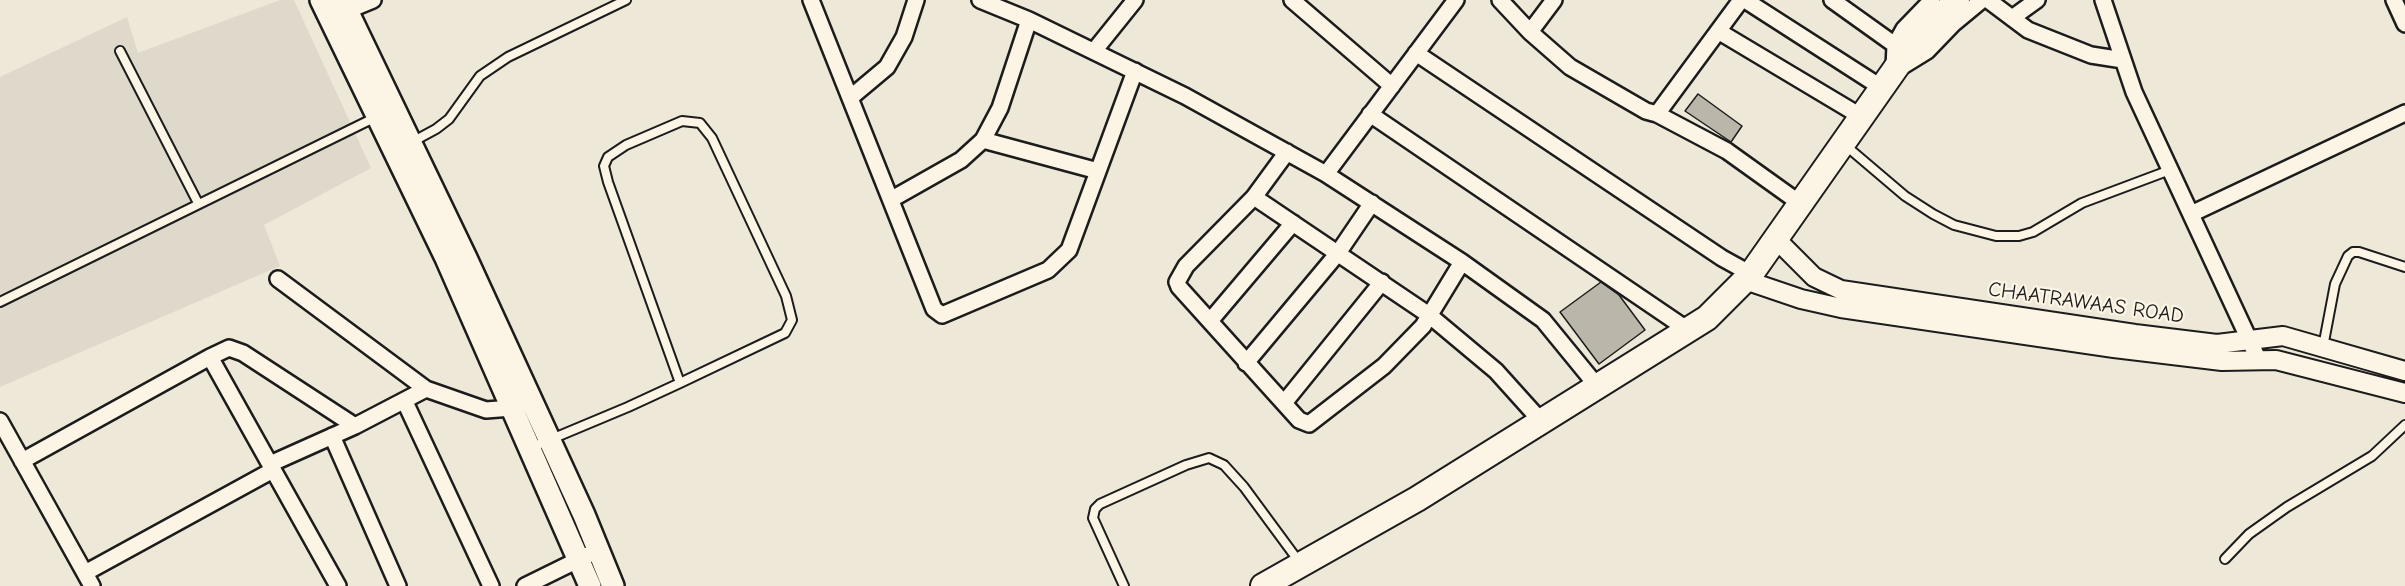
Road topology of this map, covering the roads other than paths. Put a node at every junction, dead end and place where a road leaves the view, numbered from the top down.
1 (373, 0) edge
2 (626, 0) edge
3 (810, 0) edge
4 (916, 0) edge
5 (981, 0) edge
6 (1135, 0) edge
7 (1292, 0) edge
8 (1456, 0) edge
9 (1500, 0) edge
10 (1554, 0) edge
11 (1741, 0) edge
12 (1745, 0) edge
13 (1832, 0) edge
14 (1932, 0) edge
15 (1957, 0) edge
16 (1982, 0) edge
17 (1988, 0) edge
18 (2037, 0) edge
19 (2103, 0) edge
20 (2394, 0) edge
21 (335, 7) edge
22 (2404, 17) edge
23 (2012, 18) junction
24 (1029, 20) junction
25 (1718, 31) junction
26 (1530, 32) junction
27 (1894, 45) junction
28 (120, 51) dead end
29 (1094, 51) junction
30 (1416, 53) junction
31 (2123, 60) junction
32 (1135, 71) junction
33 (1888, 80) junction
34 (1392, 86) junction
35 (850, 98) junction
36 (2405, 112) edge
37 (1370, 114) junction
38 (1657, 114) junction
39 (377, 116) junction
40 (1862, 117) junction
41 (983, 140) junction
42 (410, 142) junction
43 (1843, 143) junction
44 (1287, 152) junction
45 (2170, 170) junction
46 (1098, 171) junction
47 (1326, 174) junction
48 (1254, 197) junction
49 (892, 199) junction
50 (198, 203) junction
51 (1372, 203) junction
52 (1801, 204) junction
53 (2191, 214) junction
54 (1293, 223) junction
55 (1776, 239) junction
56 (1338, 253) junction
57 (1462, 262) junction
58 (2405, 267) edge
59 (1748, 277) junction
60 (278, 279) dead end
61 (1382, 282) junction
62 (0, 302) edge
63 (1430, 315) junction
64 (1210, 321) junction
65 (1688, 330) junction
66 (2249, 340) junction
67 (2323, 347) junction
68 (210, 357) junction
69 (2259, 361) junction
70 (1246, 363) junction
71 (2405, 371) edge
72 (680, 383) junction
73 (1597, 386) junction
74 (426, 388) junction
75 (2405, 393) edge
76 (405, 402) junction
77 (1284, 403) junction
78 (512, 408) junction
79 (0, 421) edge
80 (1541, 421) junction
81 (2405, 425) edge
82 (355, 426) junction
83 (332, 436) junction
84 (550, 441) junction
85 (530, 448) junction
86 (22, 461) junction
87 (272, 467) junction
88 (598, 550) junction
89 (2224, 559) dead end
90 (579, 560) junction
91 (1301, 564) junction
92 (88, 579) edge
93 (332, 584) edge
94 (398, 586) edge
95 (491, 586) edge
96 (525, 586) edge
97 (590, 586) edge
98 (613, 586) edge
99 (1124, 586) edge
100 (1265, 586) edge

1 - 21 street
2 - 42 lane
3 - 35 street
4 - 35 street
5 - 24 street
6 - 29 street
7 - 34 street
8 - 30 street
9 - 26 street
10 - 26 street
11 - 25 street
12 - 33 street
13 - 27 street
14 - 27 street
15 - 33 main road
16 - 33 street
17 - 23 street
18 - 23 street
19 - 31 street
20 - 22 street
21 - 39 main road
21 - 42 main road
23 - 31 street
24 - 29 street
24 - 41 street
25 - 38 street
25 - 40 street
26 - 38 street
27 - 33 street
28 - 50 lane
29 - 32 street
30 - 34 street
30 - 59 street
31 - 45 street
32 - 44 street
32 - 46 street
33 - 40 main road
34 - 37 street
35 - 49 street
36 - 53 street
37 - 47 street
37 - 65 street
38 - 52 street
39 - 50 lane
39 - 78 main road
40 - 43 main road
41 - 46 street
41 - 49 street
42 - 84 main road
43 - 45 lane
43 - 52 main road
44 - 47 street
44 - 48 street
45 - 53 street
46 - 49 street
47 - 51 street
48 - 54 street
48 - 64 street
50 - 62 lane
51 - 56 street
51 - 57 street
52 - 55 main road
53 - 66 street
54 - 56 street
54 - 64 street
55 - 59 main road
55 - 66 street, CHAATRAWAAS ROAD
56 - 61 street
56 - 70 street
57 - 63 street
57 - 73 street
58 - 67 lane
59 - 65 main road
59 - 69 street
60 - 74 street
61 - 63 street
61 - 77 street
63 - 77 street
63 - 80 street
64 - 70 street
65 - 73 main road
66 - 67 street, CHAATRAWAAS ROAD
66 - 69 street
67 - 71 street, CHAATRAWAAS ROAD
68 - 82 street
68 - 86 street
68 - 87 street
69 - 75 street
70 - 77 street
72 - 72 lane
72 - 84 lane
73 - 80 main road
74 - 76 street
74 - 78 street
76 - 82 street
76 - 95 street
78 - 85 main road
79 - 86 street
80 - 91 main road
81 - 89 lane
82 - 83 street
83 - 87 street
83 - 94 street
84 - 85 lane
84 - 88 main road
85 - 90 main road
86 - 92 street
87 - 92 street
87 - 93 street
88 - 90 street
88 - 98 main road
90 - 96 street
90 - 97 main road
91 - 99 lane
91 - 100 main road

